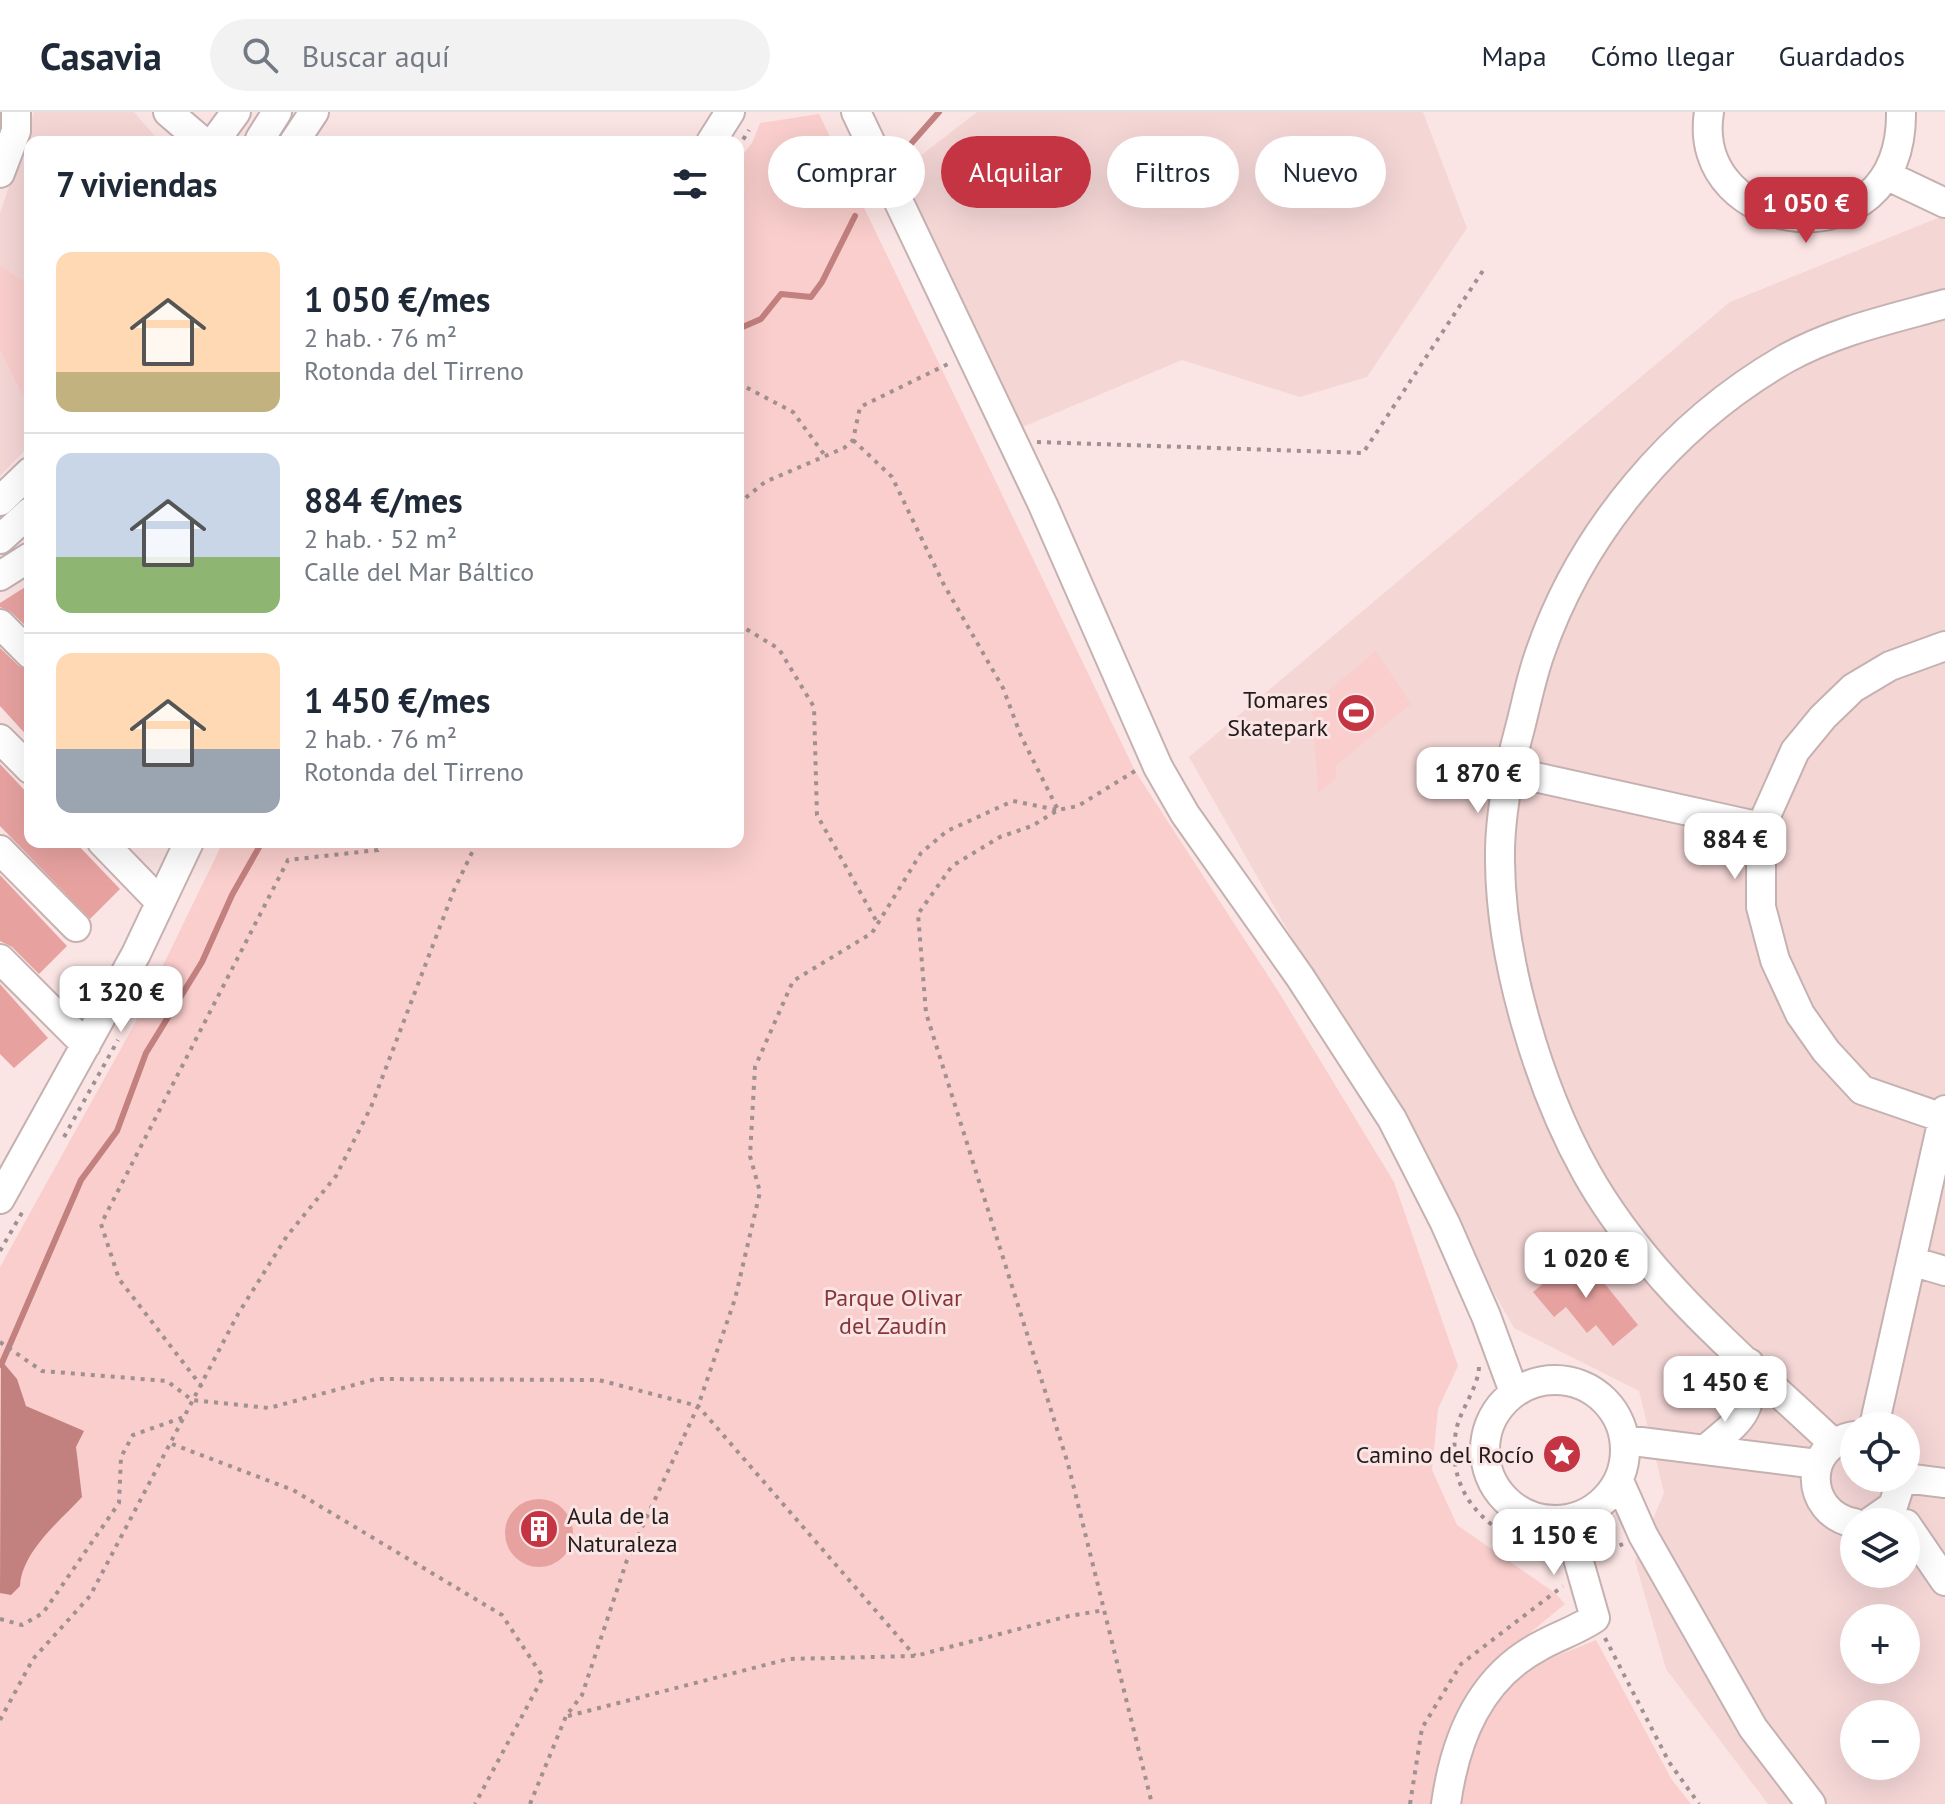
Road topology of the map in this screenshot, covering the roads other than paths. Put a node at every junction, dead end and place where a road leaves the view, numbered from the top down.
1 (16, 112) edge
2 (168, 112) edge
3 (236, 112) edge
4 (277, 112) edge
5 (314, 112) edge
6 (730, 112) edge
7 (856, 112) edge
8 (1709, 112) edge
9 (1901, 112) edge
10 (196, 136) edge
11 (218, 136) edge
12 (262, 136) edge
13 (298, 136) edge
14 (715, 136) edge
15 (0, 173) edge
16 (1886, 175) junction
17 (1945, 203) edge
18 (1945, 304) edge
19 (24, 478) edge
20 (0, 501) edge
21 (24, 517) edge
22 (0, 539) edge
23 (24, 561) edge
24 (0, 576) edge
25 (0, 624) edge
26 (1945, 646) edge
27 (24, 648) edge
28 (0, 739) edge
29 (24, 763) edge
30 (1508, 771) junction
31 (1761, 827) junction
32 (108, 848) edge
33 (186, 848) edge
34 (0, 850) edge
35 (160, 902) junction
36 (76, 927) dead end
37 (0, 959) edge
38 (86, 1045) junction
39 (1944, 1114) edge
40 (1, 1193) edge
41 (1911, 1261) junction
42 (1945, 1271) edge
43 (1749, 1363) junction
44 (1514, 1392) junction
45 (1877, 1412) edge
46 (1625, 1440) junction
47 (1707, 1448) junction
48 (1835, 1448) edge
49 (1920, 1480) edge
50 (1619, 1481) junction
51 (1945, 1483) edge
52 (1840, 1518) edge
53 (1567, 1520) junction
54 (1920, 1545) edge
55 (1945, 1581) edge
56 (1446, 1804) edge
57 (1811, 1804) edge

1 - 15 street
2 - 10 street
3 - 11 street
4 - 12 street
5 - 13 street
6 - 14 street
7 - 44 street
8 - 16 street
9 - 16 street
16 - 17 street
18 - 30 street
19 - 20 street
21 - 22 street
23 - 24 street
25 - 27 street
26 - 31 street
28 - 29 street
30 - 31 street
30 - 43 street
31 - 39 street
32 - 35 street
33 - 35 street
34 - 36 street
35 - 38 street
37 - 38 street
38 - 40 street
39 - 41 street
41 - 42 street
41 - 45 street
43 - 47 street
43 - 48 street
44 - 46 street
44 - 53 street
46 - 47 street
46 - 50 street
47 - 48 street
48 - 52 street
49 - 51 street
50 - 53 street
50 - 57 street
53 - 56 street
54 - 55 street

